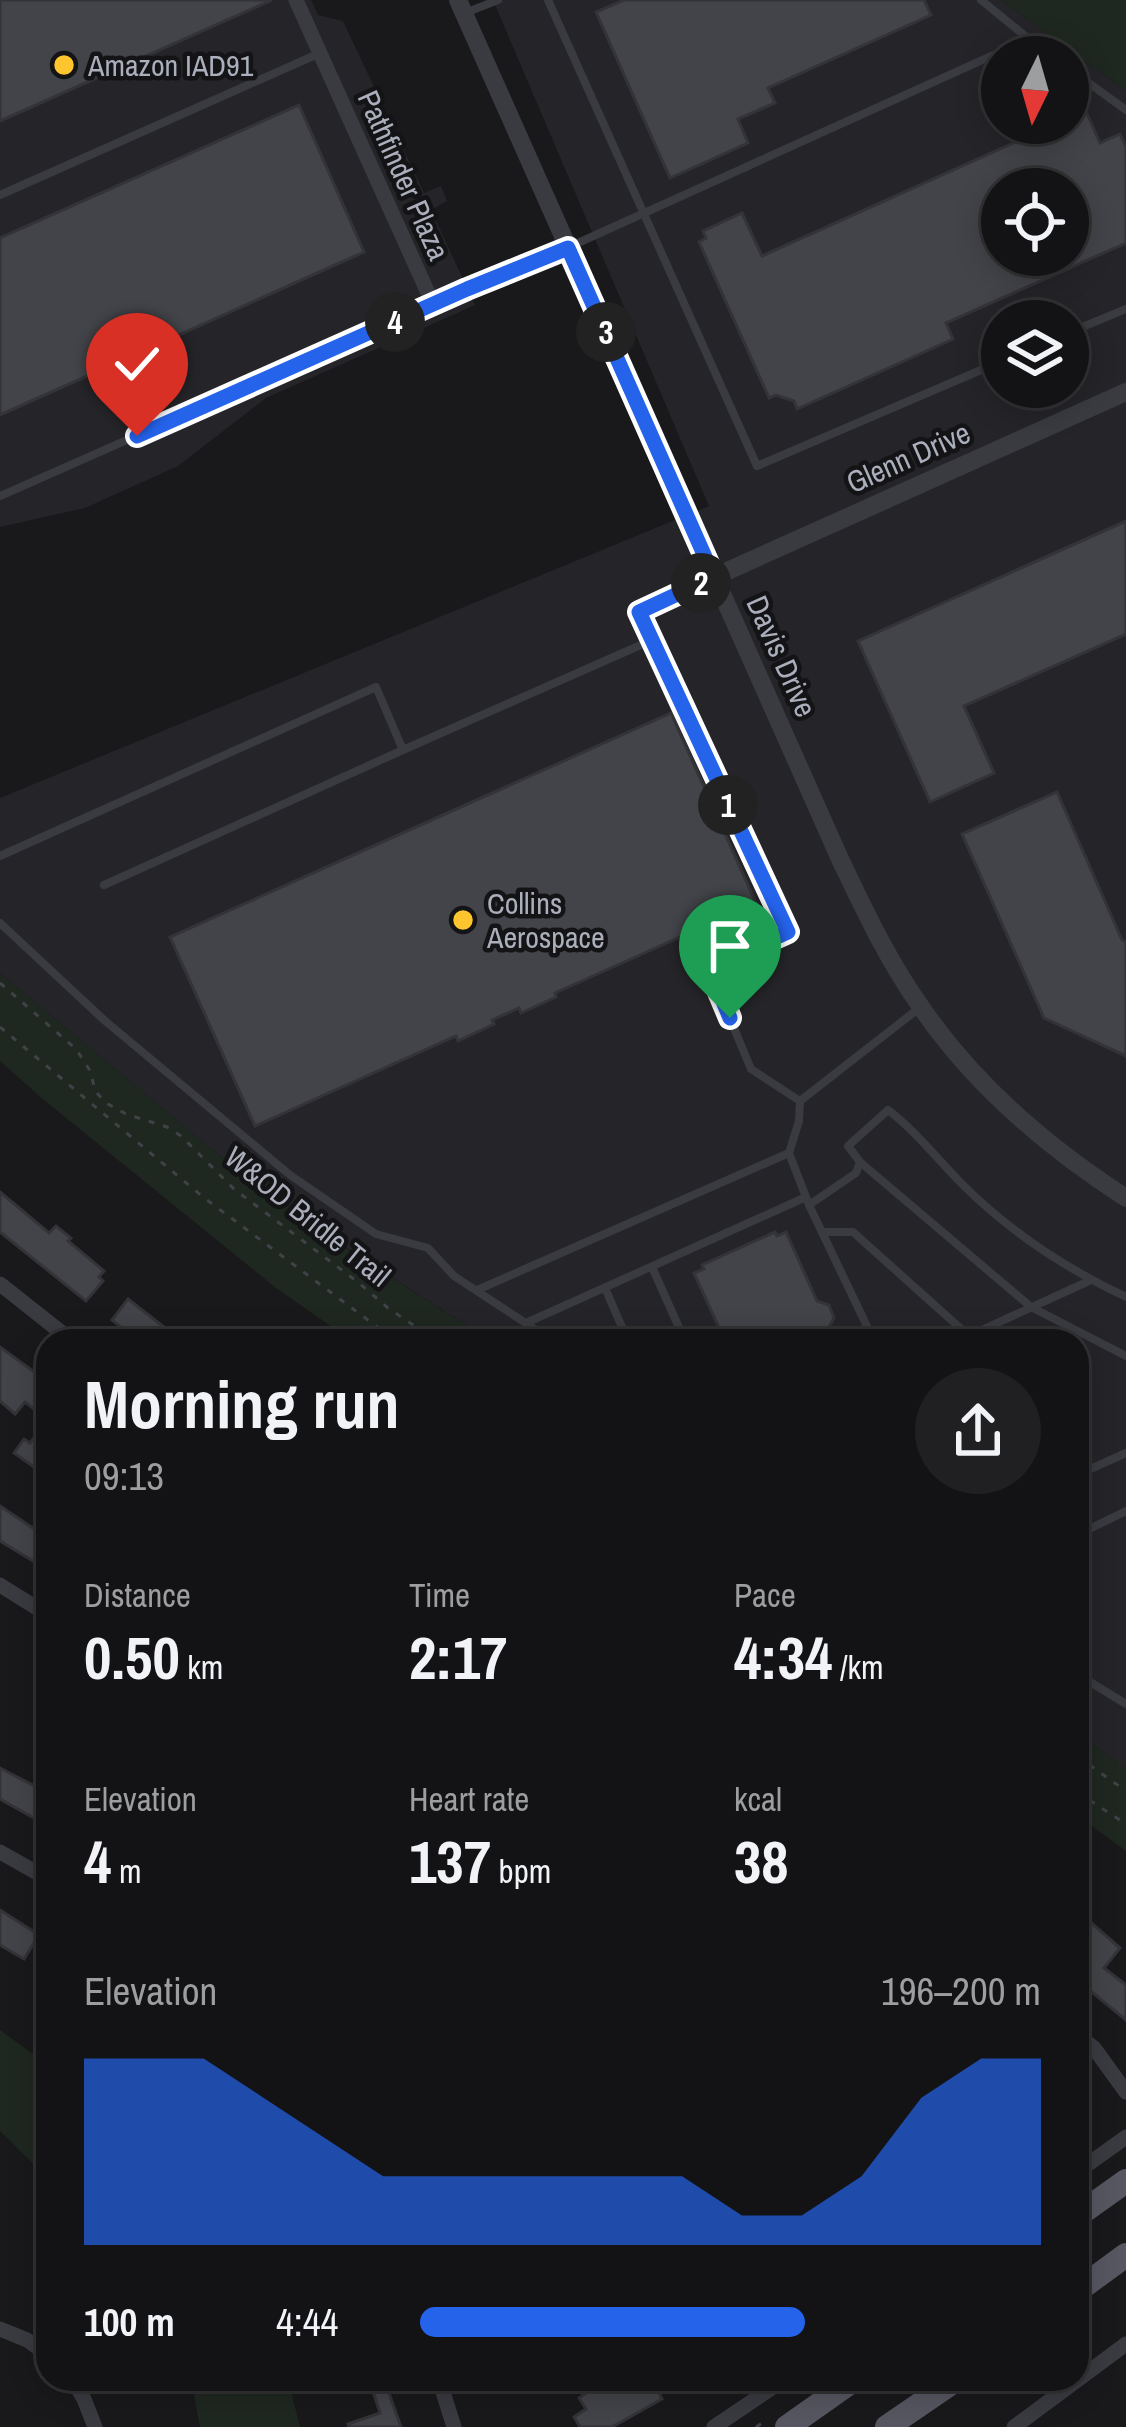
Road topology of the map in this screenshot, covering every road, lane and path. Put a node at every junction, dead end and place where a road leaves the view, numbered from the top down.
1 (296, 0) edge
2 (498, 0) edge
3 (548, 0) edge
4 (981, 0) edge
5 (461, 7) edge
6 (1026, 36) edge
7 (320, 53) junction
8 (981, 60) edge
9 (1089, 83) edge
10 (1126, 110) edge
11 (0, 194) edge
12 (643, 212) junction
13 (568, 248) junction
14 (433, 304) junction
15 (1126, 308) edge
16 (1089, 324) edge
17 (981, 371) edge
18 (1126, 392) edge
19 (0, 496) edge
20 (714, 577) junction
21 (652, 640) junction
22 (403, 750) junction
23 (0, 856) edge
24 (104, 885) dead end
25 (0, 923) edge
26 (0, 983) edge
27 (920, 1007) junction
28 (0, 1027) edge
29 (800, 1101) junction
30 (789, 1153) junction
31 (860, 1162) junction
32 (1126, 1198) edge
33 (808, 1201) junction
34 (822, 1232) junction
35 (652, 1267) junction
36 (1090, 1280) junction
37 (0, 1283) edge
38 (605, 1288) junction
39 (476, 1291) junction
40 (1126, 1297) edge
41 (1031, 1307) junction
42 (526, 1323) junction
43 (57, 1329) edge
44 (380, 1329) edge
45 (419, 1329) edge
46 (535, 1329) edge
47 (623, 1329) edge
48 (680, 1329) edge
49 (868, 1329) edge
50 (961, 1329) edge
51 (984, 1329) edge
52 (1074, 1329) edge
53 (1089, 1337) edge
54 (1126, 1356) edge
55 (1126, 1453) edge
56 (1089, 1470) edge
57 (1126, 1511) edge
58 (1089, 1529) edge
59 (0, 1586) edge
60 (36, 1608) edge
61 (1089, 1681) edge
62 (1126, 1703) edge
63 (1089, 1765) edge
64 (1126, 1791) edge
65 (1089, 1800) edge
66 (1126, 1824) edge
67 (0, 1852) edge
68 (36, 1872) edge
69 (1089, 2044) edge
70 (1126, 2092) edge
71 (1126, 2137) edge
72 (1089, 2163) edge
73 (1126, 2181) edge
74 (1089, 2207) edge
75 (1126, 2255) edge
76 (1089, 2282) edge
77 (0, 2329) edge
78 (36, 2346) edge
79 (1124, 2350) edge
80 (1089, 2374) edge
81 (80, 2391) edge
82 (443, 2391) edge
83 (768, 2391) edge
84 (838, 2391) edge
85 (942, 2391) edge
86 (1065, 2391) edge
87 (905, 2422) edge
88 (95, 2427) edge
89 (454, 2427) edge
90 (715, 2427) edge
91 (788, 2427) edge
92 (1014, 2427) edge

1 - 7 street, Pathfinder Plaza
2 - 5 lane
3 - 12 lane
4 - 6 lane
5 - 13 street, Davis Drive
7 - 11 lane
7 - 14 street, Pathfinder Plaza
8 - 12 lane
9 - 10 lane
12 - 13 lane
12 - 17 lane
13 - 14 street, Pathfinder Plaza
13 - 20 street, Davis Drive
14 - 19 lane
15 - 16 lane
18 - 20 street, Glenn Drive
20 - 21 lane
20 - 27 street, Davis Drive
21 - 22 lane
21 - 29 lane
22 - 23 lane
22 - 24 lane
25 - 39 lane
26 - 45 path, W&OD Bridle Trail
27 - 29 lane
27 - 32 street, Davis Drive
28 - 44 path
29 - 30 lane
30 - 33 lane
30 - 39 lane
31 - 33 lane
31 - 36 lane
31 - 41 lane
33 - 34 lane
33 - 35 lane
34 - 49 lane
34 - 50 lane
35 - 38 lane
35 - 48 lane
36 - 40 lane
36 - 41 lane
37 - 43 street
38 - 42 lane
38 - 47 lane
39 - 42 lane
41 - 51 lane
41 - 52 lane
42 - 46 lane
53 - 54 lane
55 - 56 lane
57 - 58 lane
59 - 60 street
61 - 62 lane
63 - 64 path
65 - 66 path
67 - 68 street
69 - 70 street
71 - 72 street
73 - 74 main road
75 - 76 main road
77 - 78 street
79 - 80 street
81 - 88 street
82 - 89 street
83 - 90 street
84 - 91 main road
85 - 87 main road
86 - 92 street

